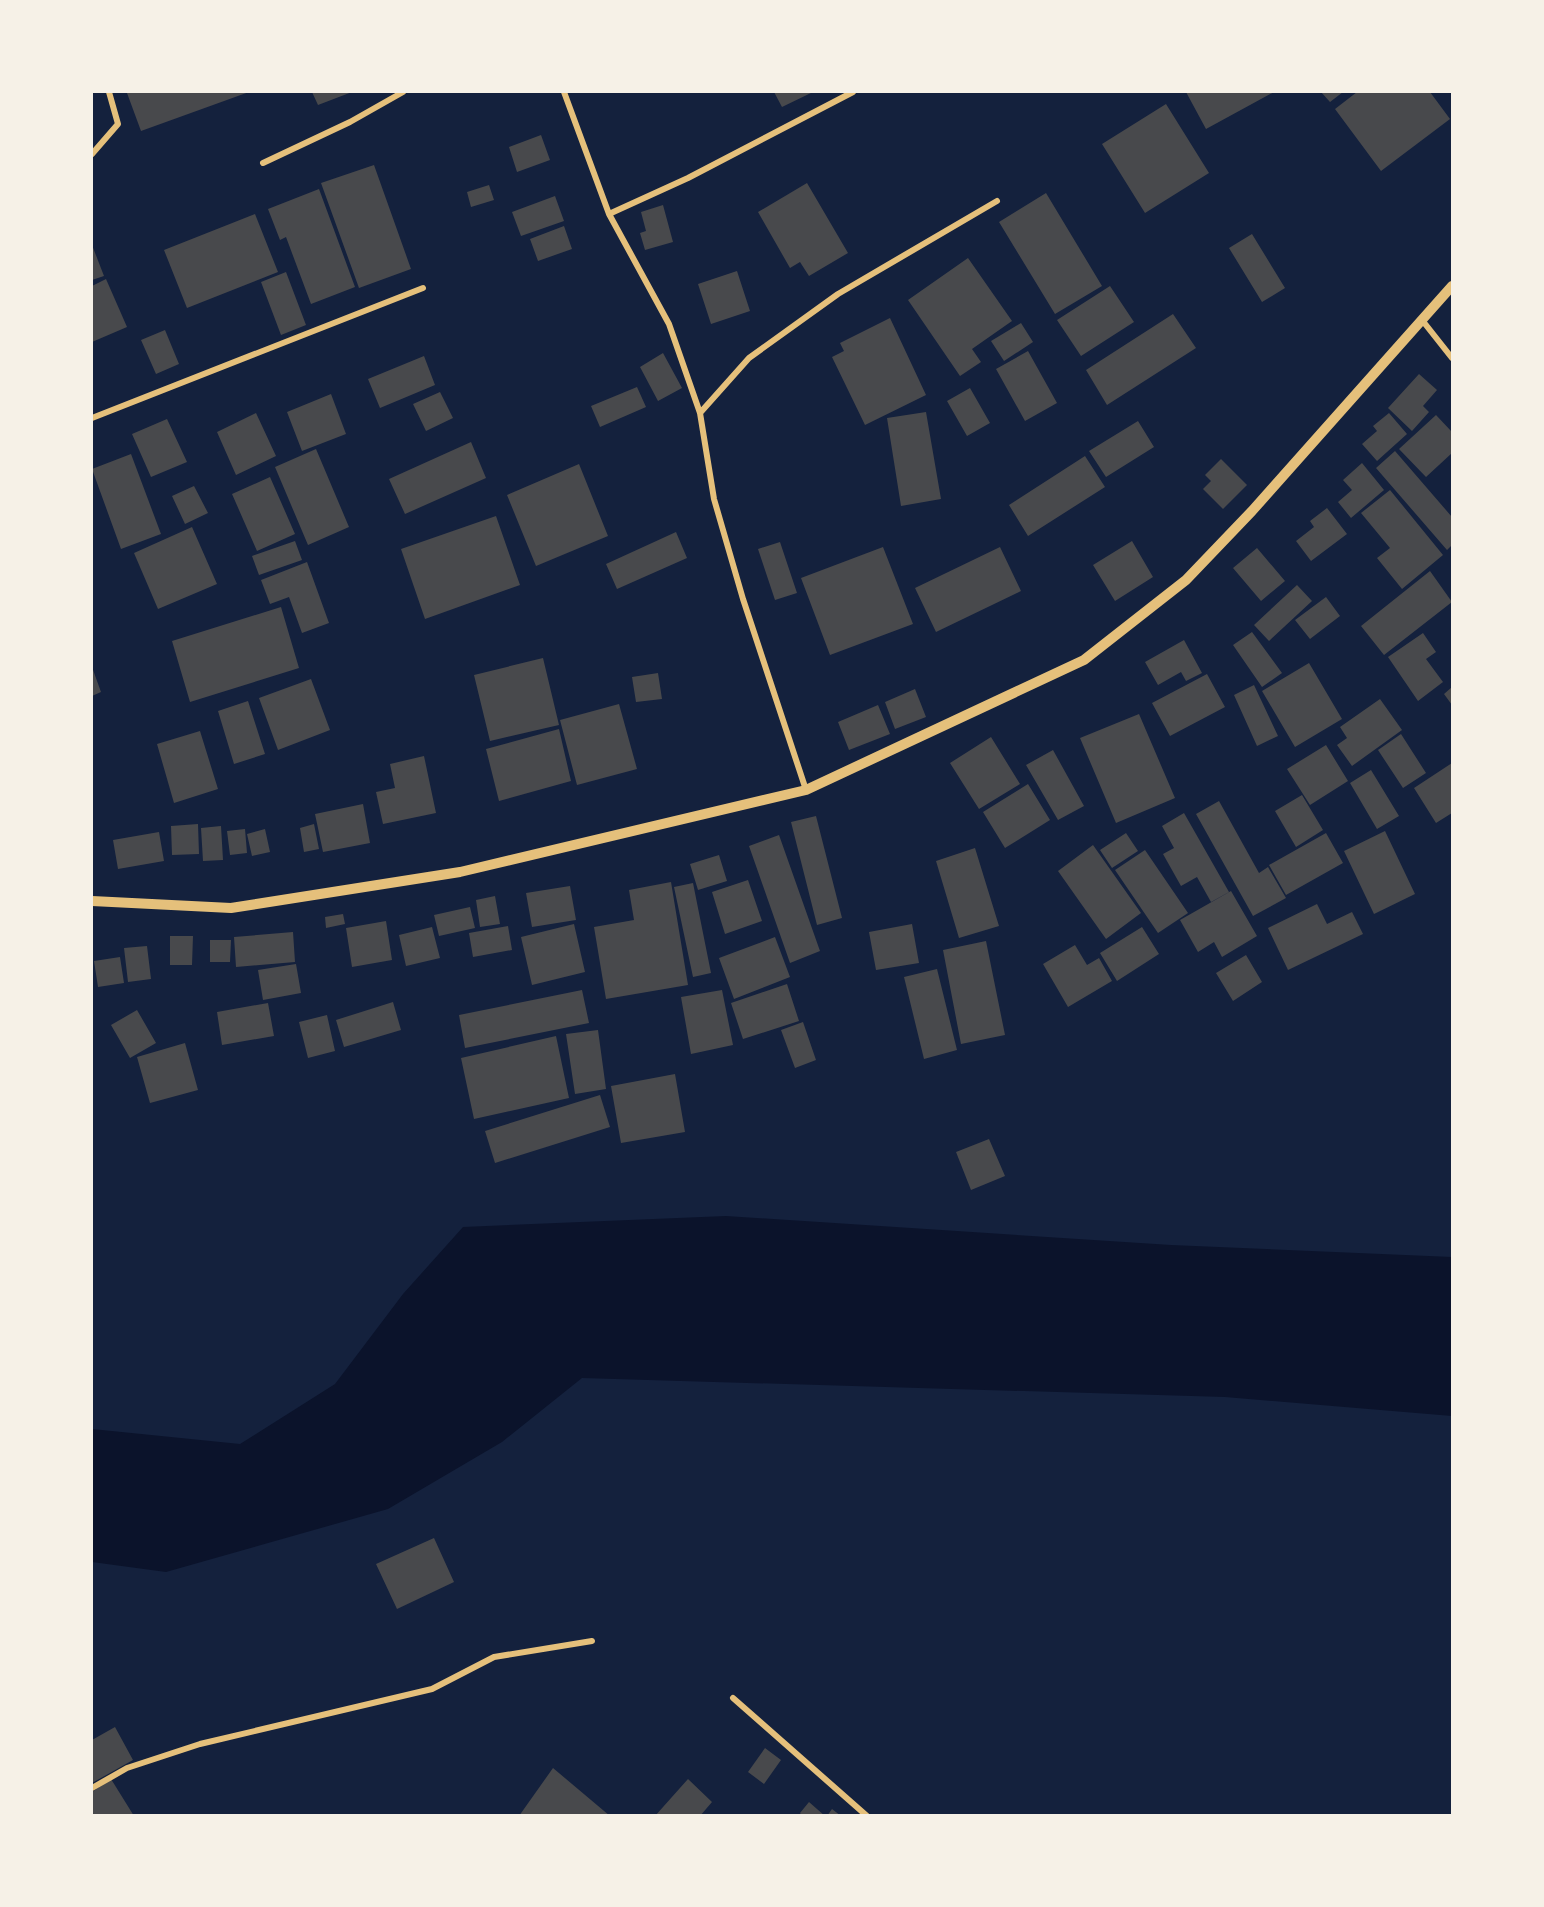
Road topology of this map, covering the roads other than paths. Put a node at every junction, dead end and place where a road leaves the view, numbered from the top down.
1 (109, 92) edge
2 (403, 92) edge
3 (564, 92) edge
4 (853, 92) edge
5 (92, 154) edge
6 (263, 163) dead end
7 (997, 201) dead end
8 (609, 214) junction
9 (1452, 286) edge
10 (423, 288) dead end
11 (1422, 320) junction
12 (1452, 358) edge
13 (700, 413) junction
14 (92, 418) edge
15 (806, 790) junction
16 (92, 901) edge
17 (592, 1641) dead end
18 (733, 1698) dead end
19 (92, 1788) edge
20 (867, 1815) edge

1 - 5 street
2 - 6 street
3 - 8 street
4 - 8 street
7 - 13 street
8 - 13 street
9 - 11 street
10 - 14 street
11 - 12 street
11 - 15 street
13 - 15 street
15 - 16 street
17 - 19 street
18 - 20 street

